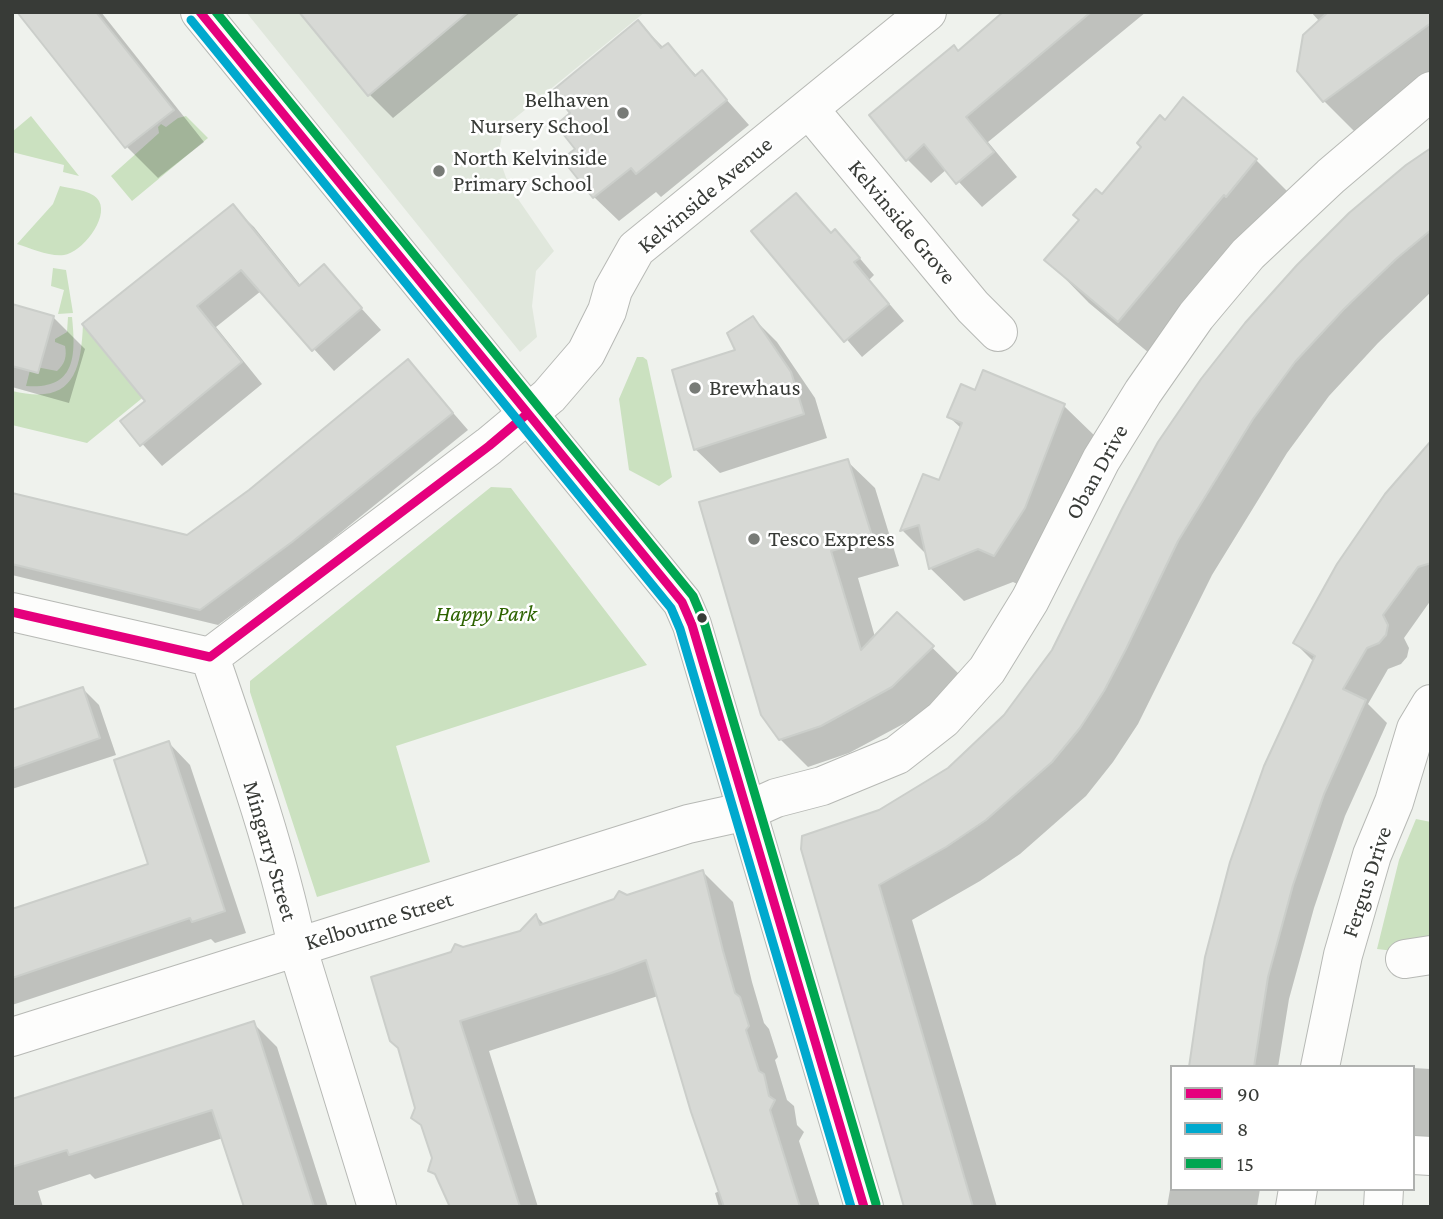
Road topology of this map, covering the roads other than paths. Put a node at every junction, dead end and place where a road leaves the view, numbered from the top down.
1 (200, 12) edge
2 (927, 12) edge
3 (1431, 91) edge
4 (809, 109) junction
5 (998, 332) dead end
6 (527, 414) junction
7 (12, 612) edge
8 (209, 657) junction
9 (1426, 721) edge
10 (747, 811) junction
11 (297, 946) junction
12 (12, 1037) edge
13 (1320, 1065) edge
14 (377, 1207) edge
15 (864, 1207) edge

1 - 6 street
2 - 4 street, Kelvinside Avenue
3 - 10 street, Oban Drive
4 - 5 street, Kelvinside Grove
4 - 6 street, Kelvinside Avenue
6 - 8 street, Kelvinside Avenue
6 - 10 street
7 - 8 street
8 - 11 street, Mingarry Street
9 - 13 street, Fergus Drive
10 - 11 street, Kelbourne Street
10 - 15 street
11 - 12 street, Kelbourne Street
11 - 14 street, Mingarry Street

